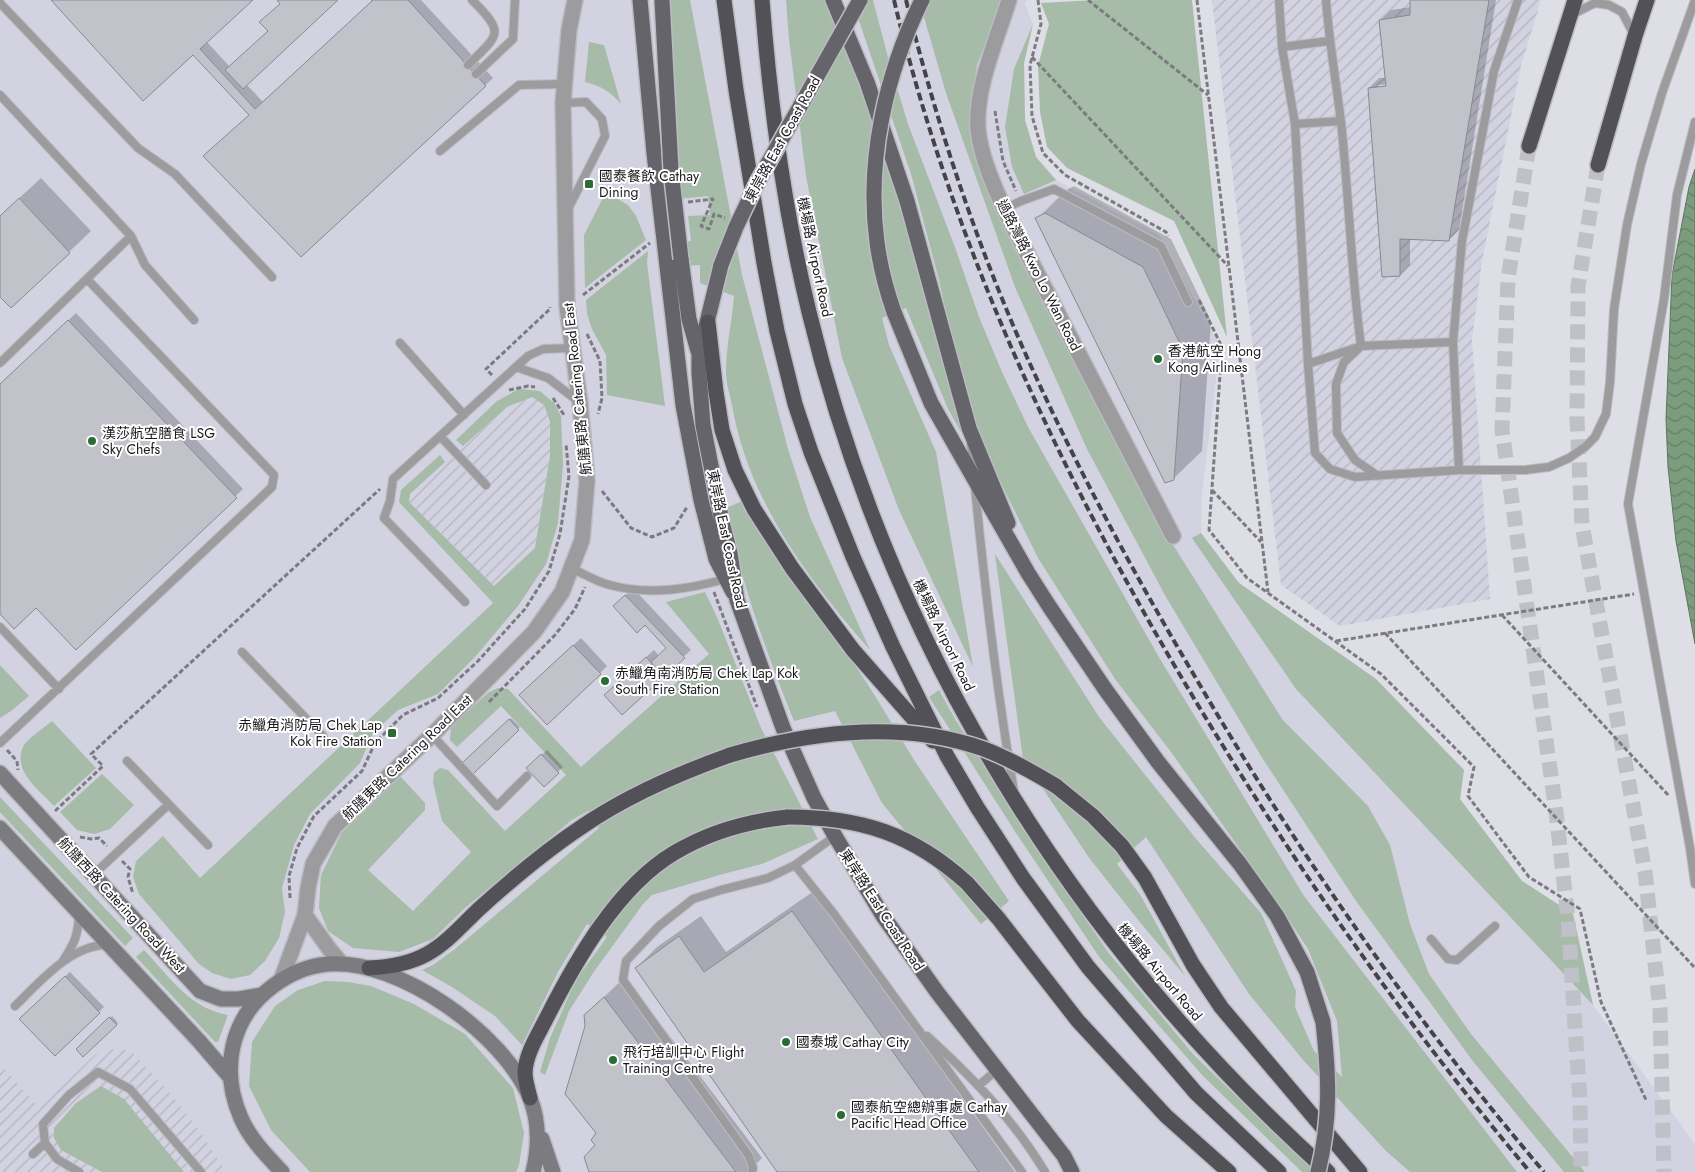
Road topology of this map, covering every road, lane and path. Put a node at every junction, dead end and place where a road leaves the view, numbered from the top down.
1 (472, 0) edge
2 (515, 0) edge
3 (575, 0) edge
4 (640, 0) edge
5 (662, 0) edge
6 (724, 0) edge
7 (762, 0) edge
8 (833, 0) edge
9 (860, 0) edge
10 (922, 0) edge
11 (1009, 0) edge
12 (1038, 0) edge
13 (1088, 0) edge
14 (1197, 0) edge
15 (1279, 0) edge
16 (1326, 0) edge
17 (1518, 0) edge
18 (1575, 0) edge
19 (1695, 0) edge
20 (0, 3) edge
21 (1645, 3) edge
22 (1569, 16) junction
23 (1635, 36) junction
24 (1329, 41) junction
25 (1282, 47) junction
26 (1032, 57) junction
27 (468, 65) dead end
28 (476, 74) dead end
29 (564, 84) junction
30 (0, 95) edge
31 (1208, 96) junction
32 (563, 103) junction
33 (996, 103) dead end
34 (1340, 121) junction
35 (1695, 122) edge
36 (1295, 124) junction
37 (1529, 146) tunnel mouth
38 (440, 151) dead end
39 (1598, 165) tunnel mouth
40 (1020, 200) junction
41 (687, 202) dead end
42 (1004, 209) junction
43 (565, 215) junction
44 (725, 218) dead end
45 (131, 236) junction
46 (1170, 240) dead end
47 (651, 243) dead end
48 (1228, 266) junction
49 (272, 277) dead end
50 (87, 279) junction
51 (582, 286) dead end
52 (1196, 294) dead end
53 (583, 295) junction
54 (1188, 302) dead end
55 (583, 303) dead end
56 (550, 309) dead end
57 (194, 320) dead end
58 (708, 322) junction
59 (584, 327) dead end
60 (1453, 342) junction
61 (400, 344) dead end
62 (1362, 346) junction
63 (572, 348) junction
64 (699, 355) junction
65 (0, 363) edge
66 (1308, 364) junction
67 (516, 367) junction
68 (486, 369) dead end
69 (543, 389) dead end
70 (508, 390) dead end
71 (548, 394) dead end
72 (580, 403) junction
73 (464, 415) junction
74 (596, 419) dead end
75 (565, 422) dead end
76 (969, 428) junction
77 (440, 436) junction
78 (566, 440) dead end
79 (1459, 470) junction
80 (1378, 476) junction
81 (393, 479) junction
82 (975, 483) junction
83 (486, 485) dead end
84 (599, 488) dead end
85 (1212, 490) junction
86 (687, 507) dead end
87 (1173, 536) dead end
88 (1262, 543) junction
89 (571, 568) junction
90 (1028, 573) junction
91 (730, 578) junction
92 (1643, 592) junction
93 (1268, 593) junction
94 (465, 602) dead end
95 (1501, 615) junction
96 (0, 627) edge
97 (1385, 633) junction
98 (1335, 641) junction
99 (242, 652) dead end
100 (59, 689) junction
101 (432, 735) junction
102 (323, 736) dead end
103 (0, 743) edge
104 (947, 756) junction
105 (127, 761) dead end
106 (0, 773) edge
107 (527, 776) dead end
108 (1016, 804) junction
109 (168, 805) junction
110 (55, 811) dead end
111 (1684, 813) junction
112 (0, 828) edge
113 (76, 834) dead end
114 (834, 836) junction
115 (99, 838) dead end
116 (208, 845) dead end
117 (795, 865) junction
118 (130, 869) dead end
119 (93, 876) junction
120 (1695, 884) edge
121 (139, 899) dead end
122 (290, 902) dead end
123 (79, 913) junction
124 (305, 915) junction
125 (1495, 926) dead end
126 (1431, 939) dead end
127 (110, 946) junction
128 (60, 964) junction
129 (342, 964) junction
130 (369, 968) junction
131 (1695, 968) edge
132 (281, 980) junction
133 (261, 995) junction
134 (15, 1006) dead end
135 (916, 1026) junction
136 (998, 1069) junction
137 (230, 1077) junction
138 (978, 1086) junction
139 (530, 1098) junction
140 (1647, 1102) dead end
141 (535, 1116) junction
142 (45, 1143) junction
143 (33, 1154) dead end
144 (78, 1172) edge
145 (201, 1172) edge
146 (282, 1172) edge
147 (533, 1172) edge
148 (553, 1172) edge
149 (752, 1172) edge
150 (1022, 1172) edge
151 (1045, 1172) edge
152 (1072, 1172) edge
153 (1229, 1172) edge
154 (1279, 1172) edge
155 (1318, 1172) edge
156 (1328, 1172) edge
157 (1360, 1172) edge

1 - 27 lane
2 - 28 lane
3 - 29 street, 航膳東路 Catering Road East
4 - 91 main road
5 - 64 main road, bridge
6 - 104 highway
7 - 108 highway, 機場路 Airport Road
8 - 76 main road
9 - 58 main road, 東岸路 East Coast Road, bridge
10 - 82 main road, bridge
11 - 42 street, 過路灣路 Kwo Lo Wan Road
12 - 26 path
13 - 31 path
14 - 31 path
15 - 25 lane
16 - 24 lane
17 - 60 lane
18 - 22 highway
19 - 79 lane
20 - 49 lane
21 - 23 highway
22 - 23 lane
22 - 37 highway
23 - 39 highway
24 - 25 lane
24 - 34 lane
25 - 36 lane
26 - 46 path
26 - 48 path
29 - 32 street, 航膳東路 Catering Road East
29 - 38 lane
30 - 45 lane
31 - 48 path
32 - 43 street, 航膳東路 Catering Road East
32 - 43 lane
33 - 40 path, 過路灣路 Kwo Lo Wan Road
34 - 36 lane
34 - 62 lane
35 - 92 lane
36 - 66 lane
40 - 42 lane
40 - 54 lane
41 - 44 path
42 - 87 street, 過路灣路 Kwo Lo Wan Road
43 - 63 street, 航膳東路 Catering Road East
45 - 50 lane
45 - 57 lane
47 - 53 path
48 - 88 path
50 - 65 lane
50 - 100 lane
51 - 53 path, 航膳東路 Catering Road East
52 - 85 path
53 - 55 path, 航膳東路 Catering Road East
56 - 68 path
58 - 64 main road, 東岸路 East Coast Road
58 - 104 highway
59 - 74 path, 航膳東路 Catering Road East
60 - 62 lane
60 - 79 lane
61 - 73 lane
62 - 66 lane
62 - 80 lane
63 - 67 lane
63 - 72 street, 航膳東路 Catering Road East
64 - 91 main road, 東岸路 East Coast Road
66 - 80 lane
67 - 72 lane
67 - 73 lane
69 - 70 path
71 - 75 path, 航膳東路 Catering Road East
72 - 89 street, 航膳東路 Catering Road East
73 - 77 lane
76 - 82 lane
76 - 90 main road
77 - 81 lane
77 - 83 lane
78 - 122 path, 航膳東路 Catering Road East
79 - 80 lane
81 - 94 lane
81 - 110 path
82 - 90 main road
82 - 108 lane
84 - 86 path
85 - 88 path
85 - 93 path
88 - 93 path
89 - 91 lane
89 - 101 street, 航膳東路 Catering Road East
90 - 155 main road, bridge
91 - 114 main road, 東岸路 East Coast Road
92 - 95 path
92 - 111 lane
93 - 98 path
95 - 97 path
95 - 111 path
96 - 100 lane
97 - 98 path
97 - 131 path
98 - 140 path
99 - 102 lane
100 - 103 lane
101 - 107 lane
101 - 124 street, 航膳東路 Catering Road East
104 - 154 highway
105 - 109 lane
106 - 119 street, 航膳西路 Catering Road West
108 - 156 highway, 機場路 Airport Road
109 - 116 lane
109 - 119 lane
111 - 120 lane
112 - 123 street
113 - 115 path
114 - 117 lane
114 - 136 main road, 東岸路 East Coast Road
117 - 135 lane
117 - 149 lane
118 - 121 path, 航膳西路 Catering Road West
119 - 133 street, 航膳西路 Catering Road West
123 - 127 street
123 - 128 lane
124 - 129 street
124 - 132 street, 航膳東路 Catering Road East
125 - 126 lane
127 - 128 lane
127 - 137 street
128 - 134 lane
129 - 130 street
129 - 132 street
130 - 139 street
130 - 157 highway, bridge
132 - 133 street
133 - 137 street
135 - 138 lane
135 - 150 lane
136 - 138 lane
136 - 152 main road, 東岸路 East Coast Road
137 - 146 street
138 - 151 lane
139 - 141 street
139 - 153 highway, bridge
141 - 147 street
141 - 148 street
142 - 143 lane
142 - 144 lane
142 - 145 lane

